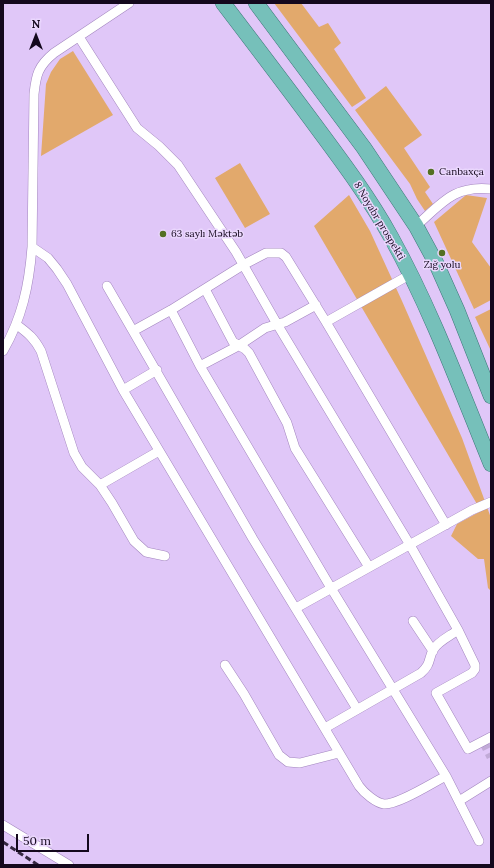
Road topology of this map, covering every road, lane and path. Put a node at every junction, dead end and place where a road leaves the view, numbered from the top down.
1 (129, 3) edge
2 (223, 3) edge
3 (256, 3) edge
4 (79, 36) junction
5 (491, 189) edge
6 (416, 226) junction
7 (32, 247) junction
8 (243, 265) junction
9 (411, 274) junction
10 (107, 286) dead end
11 (205, 289) junction
12 (316, 305) junction
13 (171, 310) junction
14 (326, 322) junction
15 (277, 324) junction
16 (17, 325) junction
17 (133, 331) junction
18 (238, 346) junction
19 (3, 351) edge
20 (200, 366) junction
21 (157, 370) junction
22 (123, 390) junction
23 (491, 396) edge
24 (159, 451) junction
25 (491, 464) edge
26 (100, 485) junction
27 (491, 502) edge
28 (446, 525) junction
29 (410, 545) junction
30 (165, 556) dead end
31 (369, 567) junction
32 (331, 588) junction
33 (296, 608) junction
34 (413, 621) dead end
35 (458, 630) junction
36 (432, 651) junction
37 (225, 664) dead end
38 (393, 690) junction
39 (357, 709) junction
40 (325, 728) junction
41 (491, 737) edge
42 (339, 753) junction
43 (446, 776) junction
44 (491, 781) edge
45 (459, 801) junction
46 (3, 825) edge
47 (479, 841) dead end
48 (68, 865) edge

1 - 4 street
2 - 9 highway, 8 Noyabr prospekti
3 - 6 highway
4 - 7 street
4 - 8 street
5 - 6 street
6 - 23 highway
7 - 16 street
7 - 22 street
8 - 11 street
8 - 12 street
8 - 15 street
9 - 14 street
9 - 25 highway, 8 Noyabr prospekti
10 - 17 street
11 - 13 street
11 - 18 street
12 - 14 street
12 - 15 street
13 - 17 street
13 - 20 street
14 - 28 street
15 - 18 street
15 - 29 street
16 - 19 street
16 - 26 street
17 - 21 street
18 - 20 street
18 - 31 street
20 - 32 street
21 - 22 street
21 - 33 street
22 - 24 street
24 - 26 street
24 - 40 street
26 - 30 street
27 - 28 street
28 - 29 street
29 - 31 street
29 - 35 street
31 - 32 street
32 - 33 street
32 - 38 street
33 - 39 street
34 - 36 street
35 - 36 street
35 - 41 street
36 - 38 street
37 - 42 street
38 - 39 street
38 - 43 street
39 - 40 street
40 - 42 street
42 - 43 street
43 - 45 street
44 - 45 street
45 - 47 street
46 - 48 street

